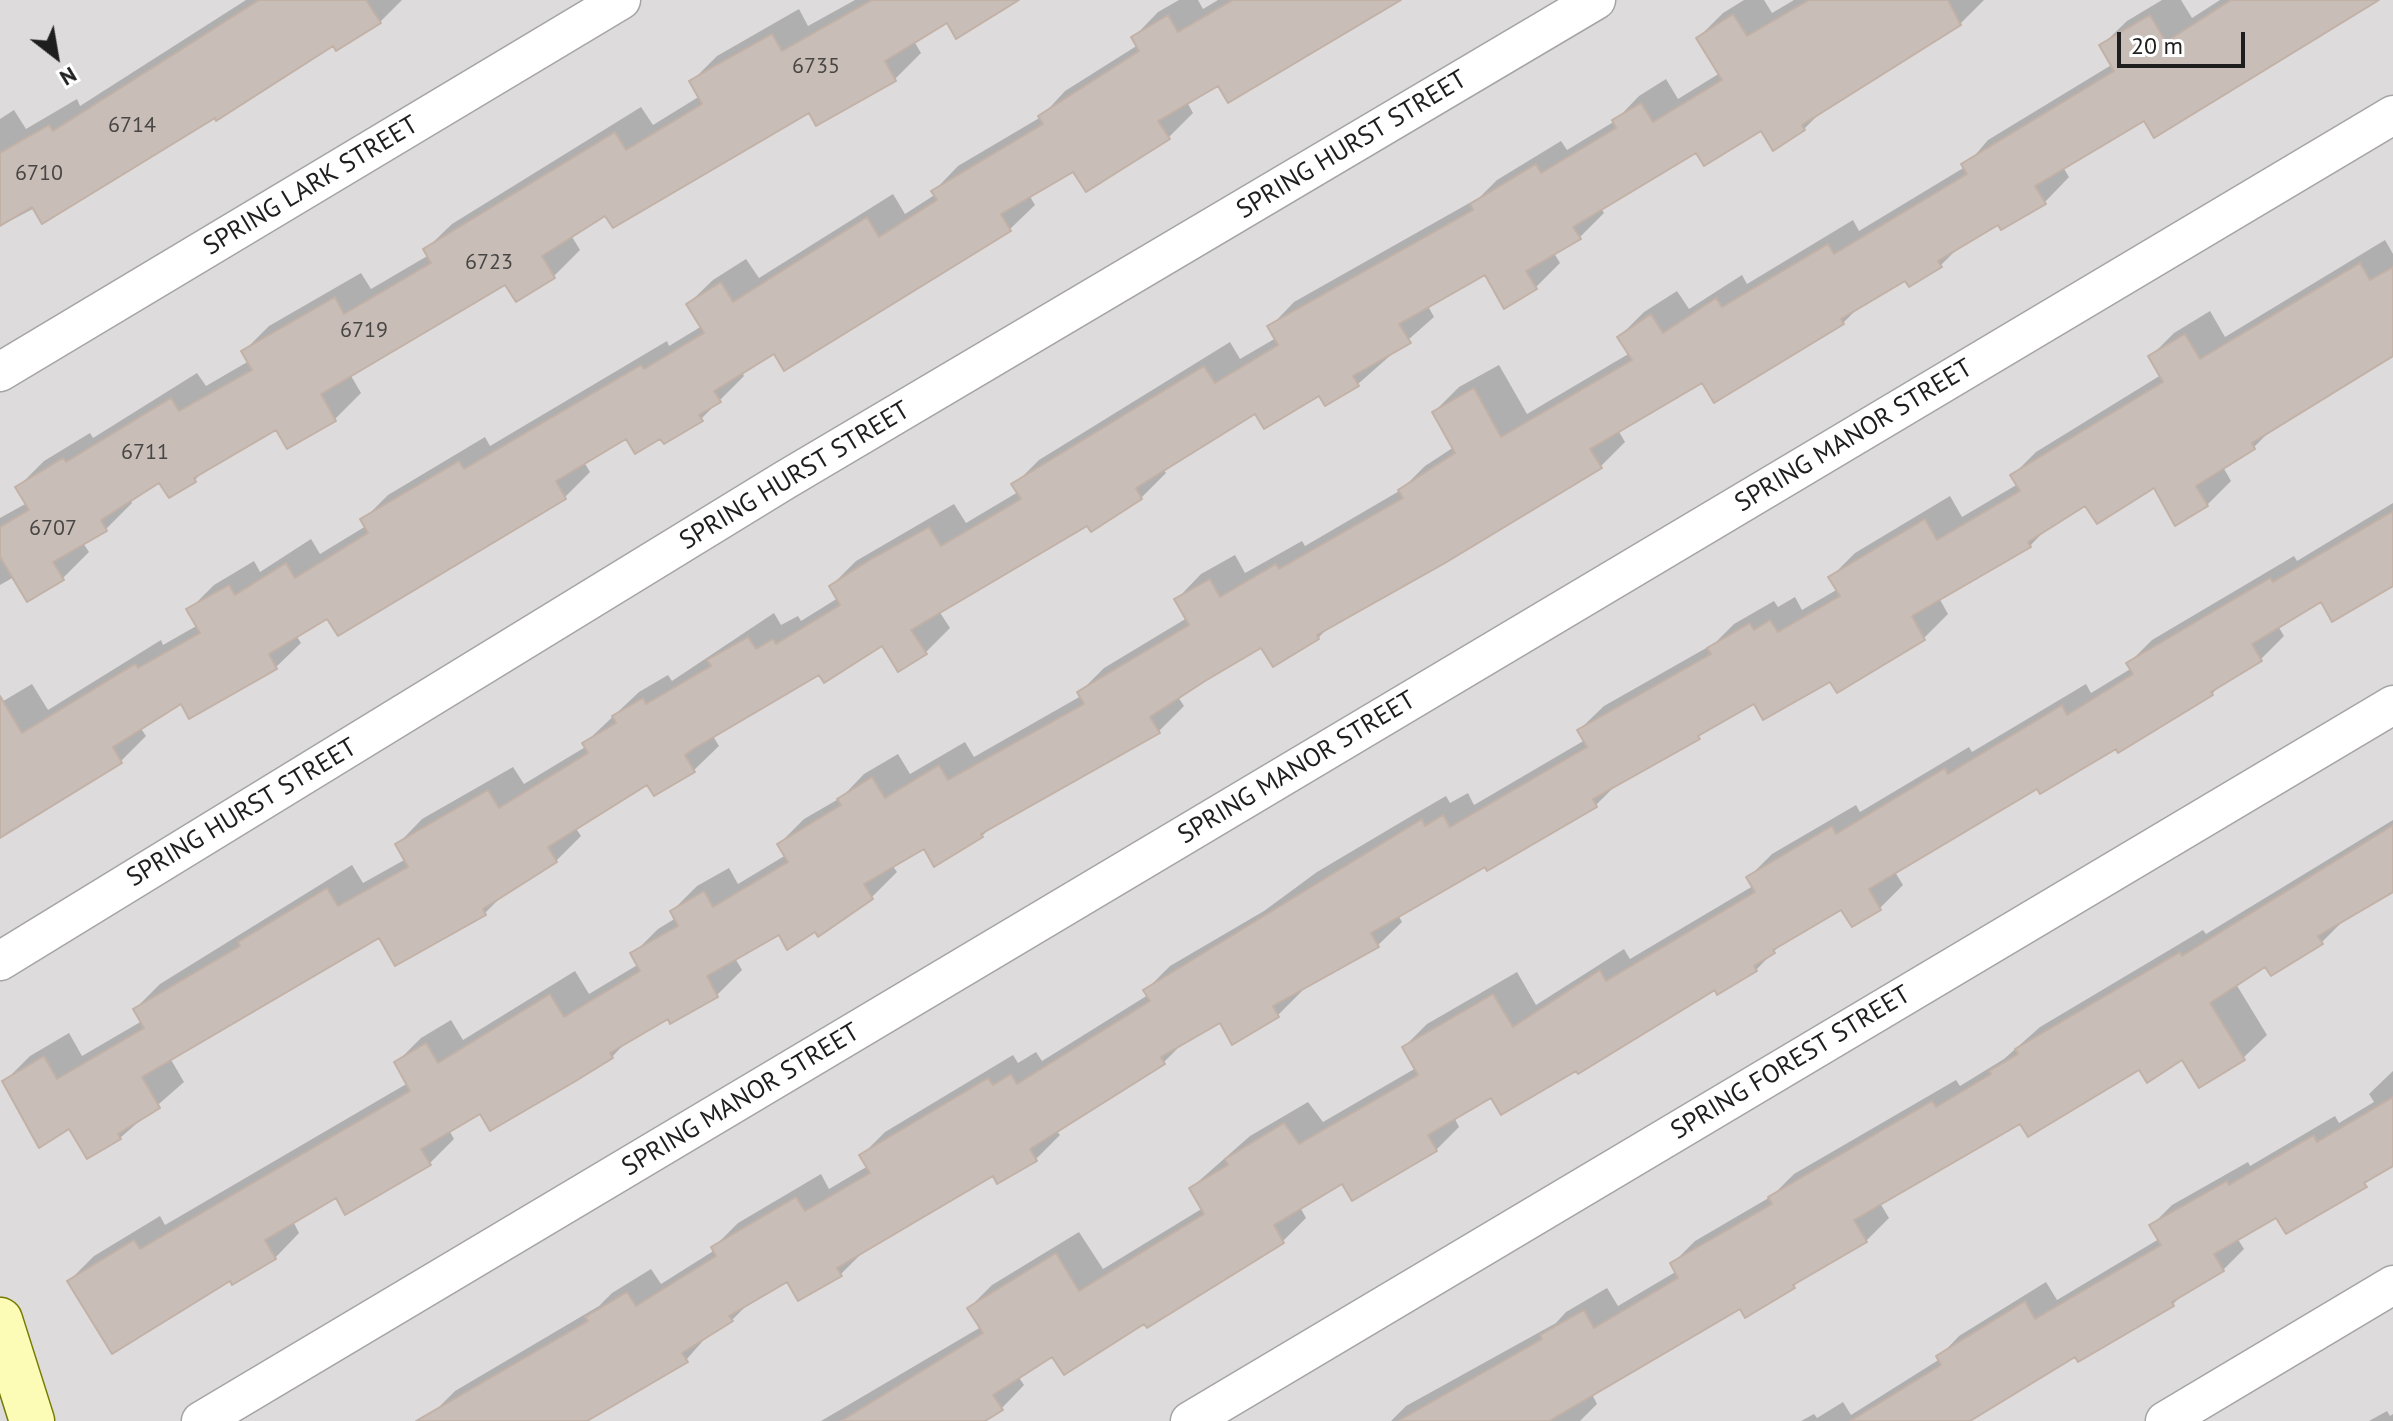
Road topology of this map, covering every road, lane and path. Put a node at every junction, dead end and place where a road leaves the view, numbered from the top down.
1 (621, 0) edge
2 (1596, 0) edge
3 (2393, 115) edge
4 (0, 372) edge
5 (2393, 705) edge
6 (0, 961) edge
7 (2393, 1285) edge
8 (0, 1320) edge
9 (32, 1421) edge
10 (201, 1421) edge
11 (1190, 1421) edge
12 (2165, 1421) edge

1 - 4 street, SPRING LARK STREET
2 - 6 street, SPRING HURST STREET
3 - 10 street, SPRING MANOR STREET
5 - 11 street, SPRING FOREST STREET
7 - 12 street
8 - 9 street

